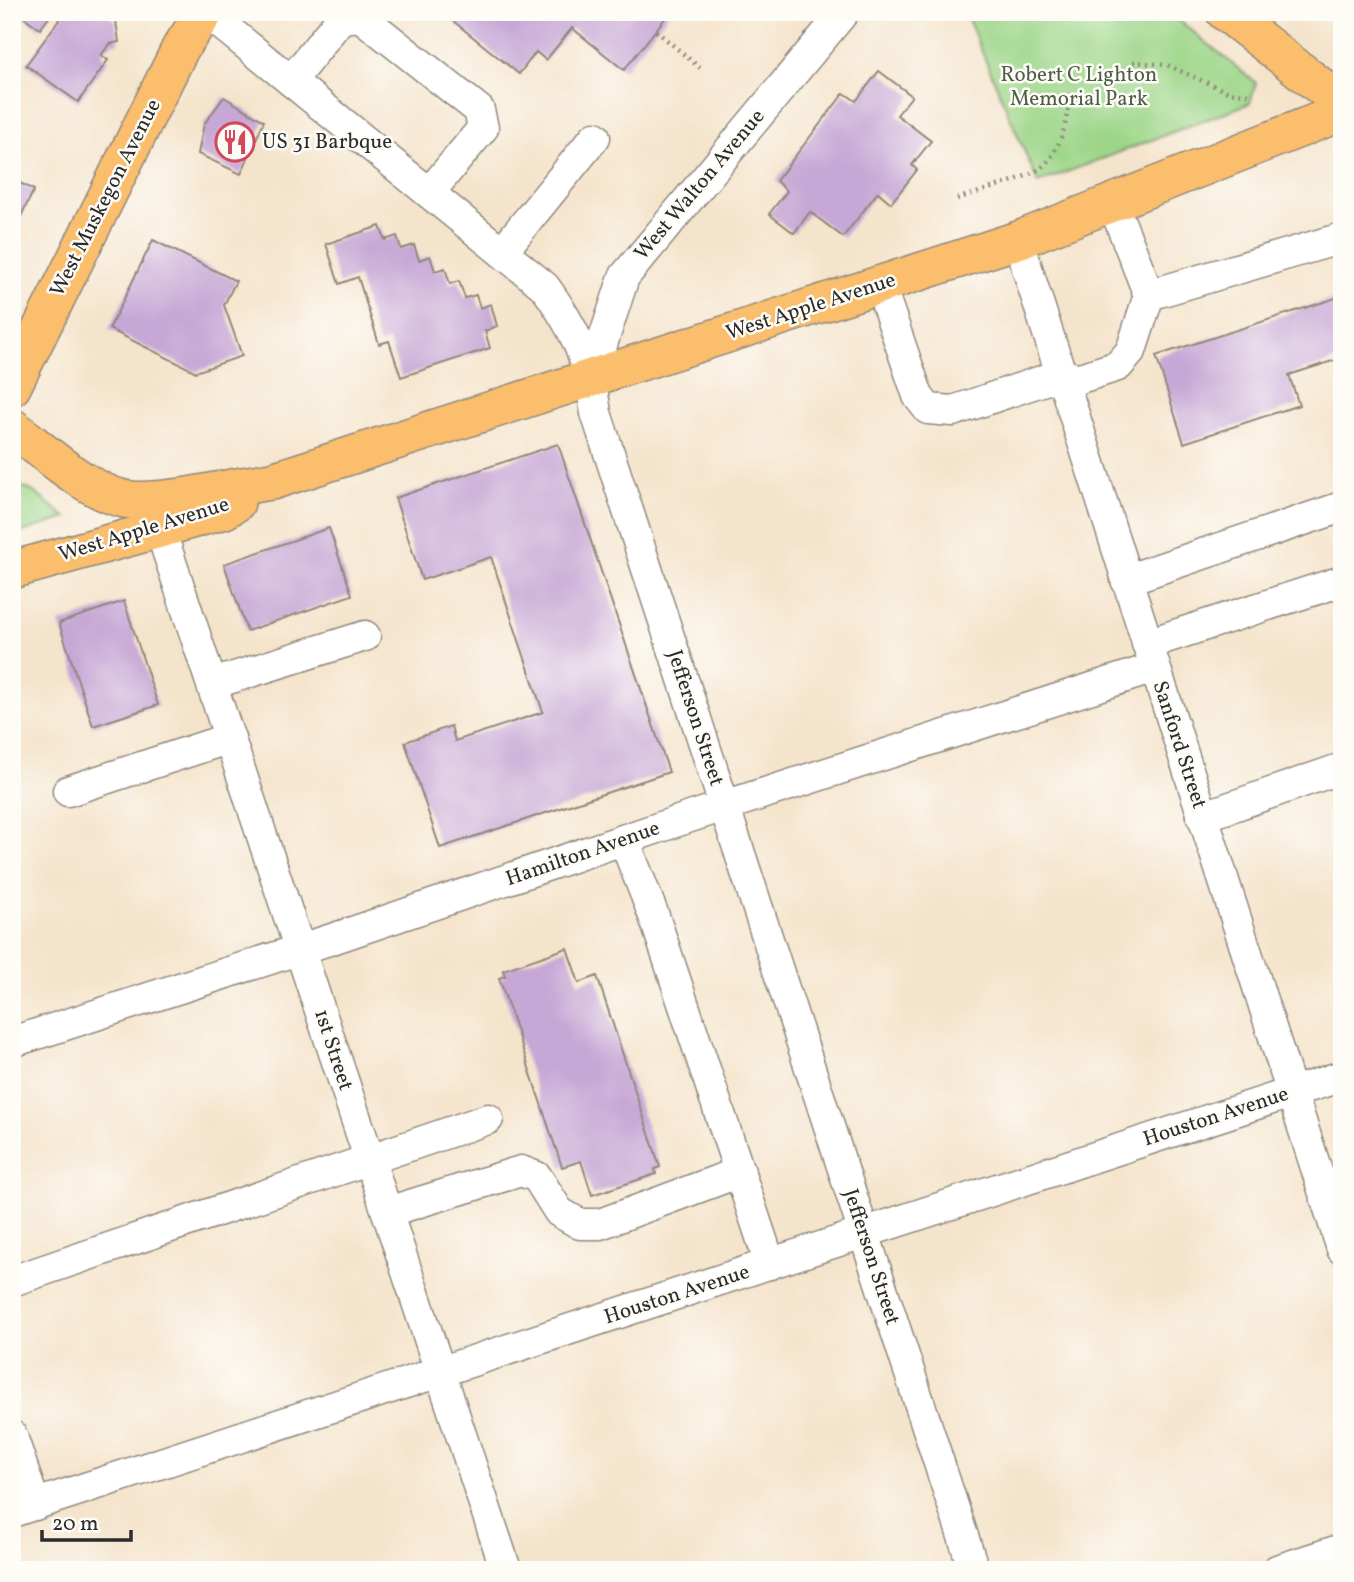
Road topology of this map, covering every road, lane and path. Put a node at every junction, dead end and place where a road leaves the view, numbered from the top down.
1 (206, 12) edge
2 (844, 12) edge
3 (1225, 12) edge
4 (656, 31) dead end
5 (1133, 62) dead end
6 (699, 68) dead end
7 (291, 81) junction
8 (1249, 94) dead end
9 (1068, 103) dead end
10 (1342, 103) edge
11 (1342, 111) edge
12 (594, 137) dead end
13 (429, 193) junction
14 (957, 199) dead end
15 (1113, 204) junction
16 (1342, 238) edge
17 (1018, 240) junction
18 (502, 252) junction
19 (880, 285) junction
20 (1149, 295) junction
21 (1059, 375) junction
22 (591, 378) junction
23 (12, 387) edge
24 (12, 427) edge
25 (272, 481) junction
26 (1342, 508) edge
27 (160, 530) junction
28 (12, 569) edge
29 (1126, 580) junction
30 (1342, 581) edge
31 (365, 635) dead end
32 (1150, 656) junction
33 (212, 684) junction
34 (230, 738) junction
35 (1342, 768) edge
36 (68, 791) dead end
37 (723, 807) junction
38 (1202, 817) junction
39 (624, 840) junction
40 (300, 950) junction
41 (12, 1042) edge
42 (1342, 1076) edge
43 (1291, 1092) junction
44 (488, 1119) dead end
45 (369, 1158) junction
46 (740, 1172) junction
47 (387, 1212) junction
48 (863, 1233) junction
49 (1342, 1249) edge
50 (771, 1264) junction
51 (12, 1282) edge
52 (442, 1373) junction
53 (12, 1436) edge
54 (24, 1509) edge
55 (1342, 1549) edge
56 (506, 1570) edge
57 (974, 1570) edge
58 (1278, 1570) edge

1 - 7 street, Jefferson Street
1 - 23 main road, West Muskegon Avenue
2 - 22 street, West Walton Avenue
3 - 10 main road
4 - 6 path
5 - 8 path
7 - 13 street, Jefferson Street
7 - 13 street
9 - 14 path
11 - 15 main road, West Apple Avenue
12 - 18 street
13 - 18 street, Jefferson Street
15 - 17 main road, West Apple Avenue
15 - 20 street
16 - 20 street
17 - 19 main road, West Apple Avenue
17 - 21 street, Sanford Street
18 - 22 street, Jefferson Street
19 - 21 street
19 - 22 main road, West Apple Avenue
20 - 21 street
21 - 29 street, Sanford Street
22 - 25 main road, West Apple Avenue
22 - 37 street, Jefferson Street
24 - 25 main road, West Apple Avenue
25 - 27 main road, West Apple Avenue
26 - 29 street
27 - 28 main road, West Apple Avenue
27 - 33 street, 1st Street
29 - 32 street, Sanford Street
30 - 32 street, Hamilton Avenue
31 - 33 street
32 - 37 street, Hamilton Avenue
32 - 38 street, Sanford Street
33 - 34 street, 1st Street
34 - 36 street
34 - 40 street, 1st Street
35 - 38 street
37 - 39 street, Hamilton Avenue
37 - 48 street, Jefferson Street
38 - 43 street, Sanford Street
39 - 40 street, Hamilton Avenue
39 - 46 street
40 - 41 street, Hamilton Avenue
40 - 45 street, 1st Street
42 - 43 street, Houston Avenue
43 - 48 street, Houston Avenue
43 - 49 street, Sanford Street
44 - 45 street
45 - 47 street, 1st Street
45 - 51 street
46 - 47 street
46 - 50 street
47 - 52 street, 1st Street
48 - 50 street, Houston Avenue
48 - 57 street, Jefferson Street
50 - 52 street, Houston Avenue
52 - 54 street, Houston Avenue
52 - 56 street, 1st Street
53 - 54 street
55 - 58 street

